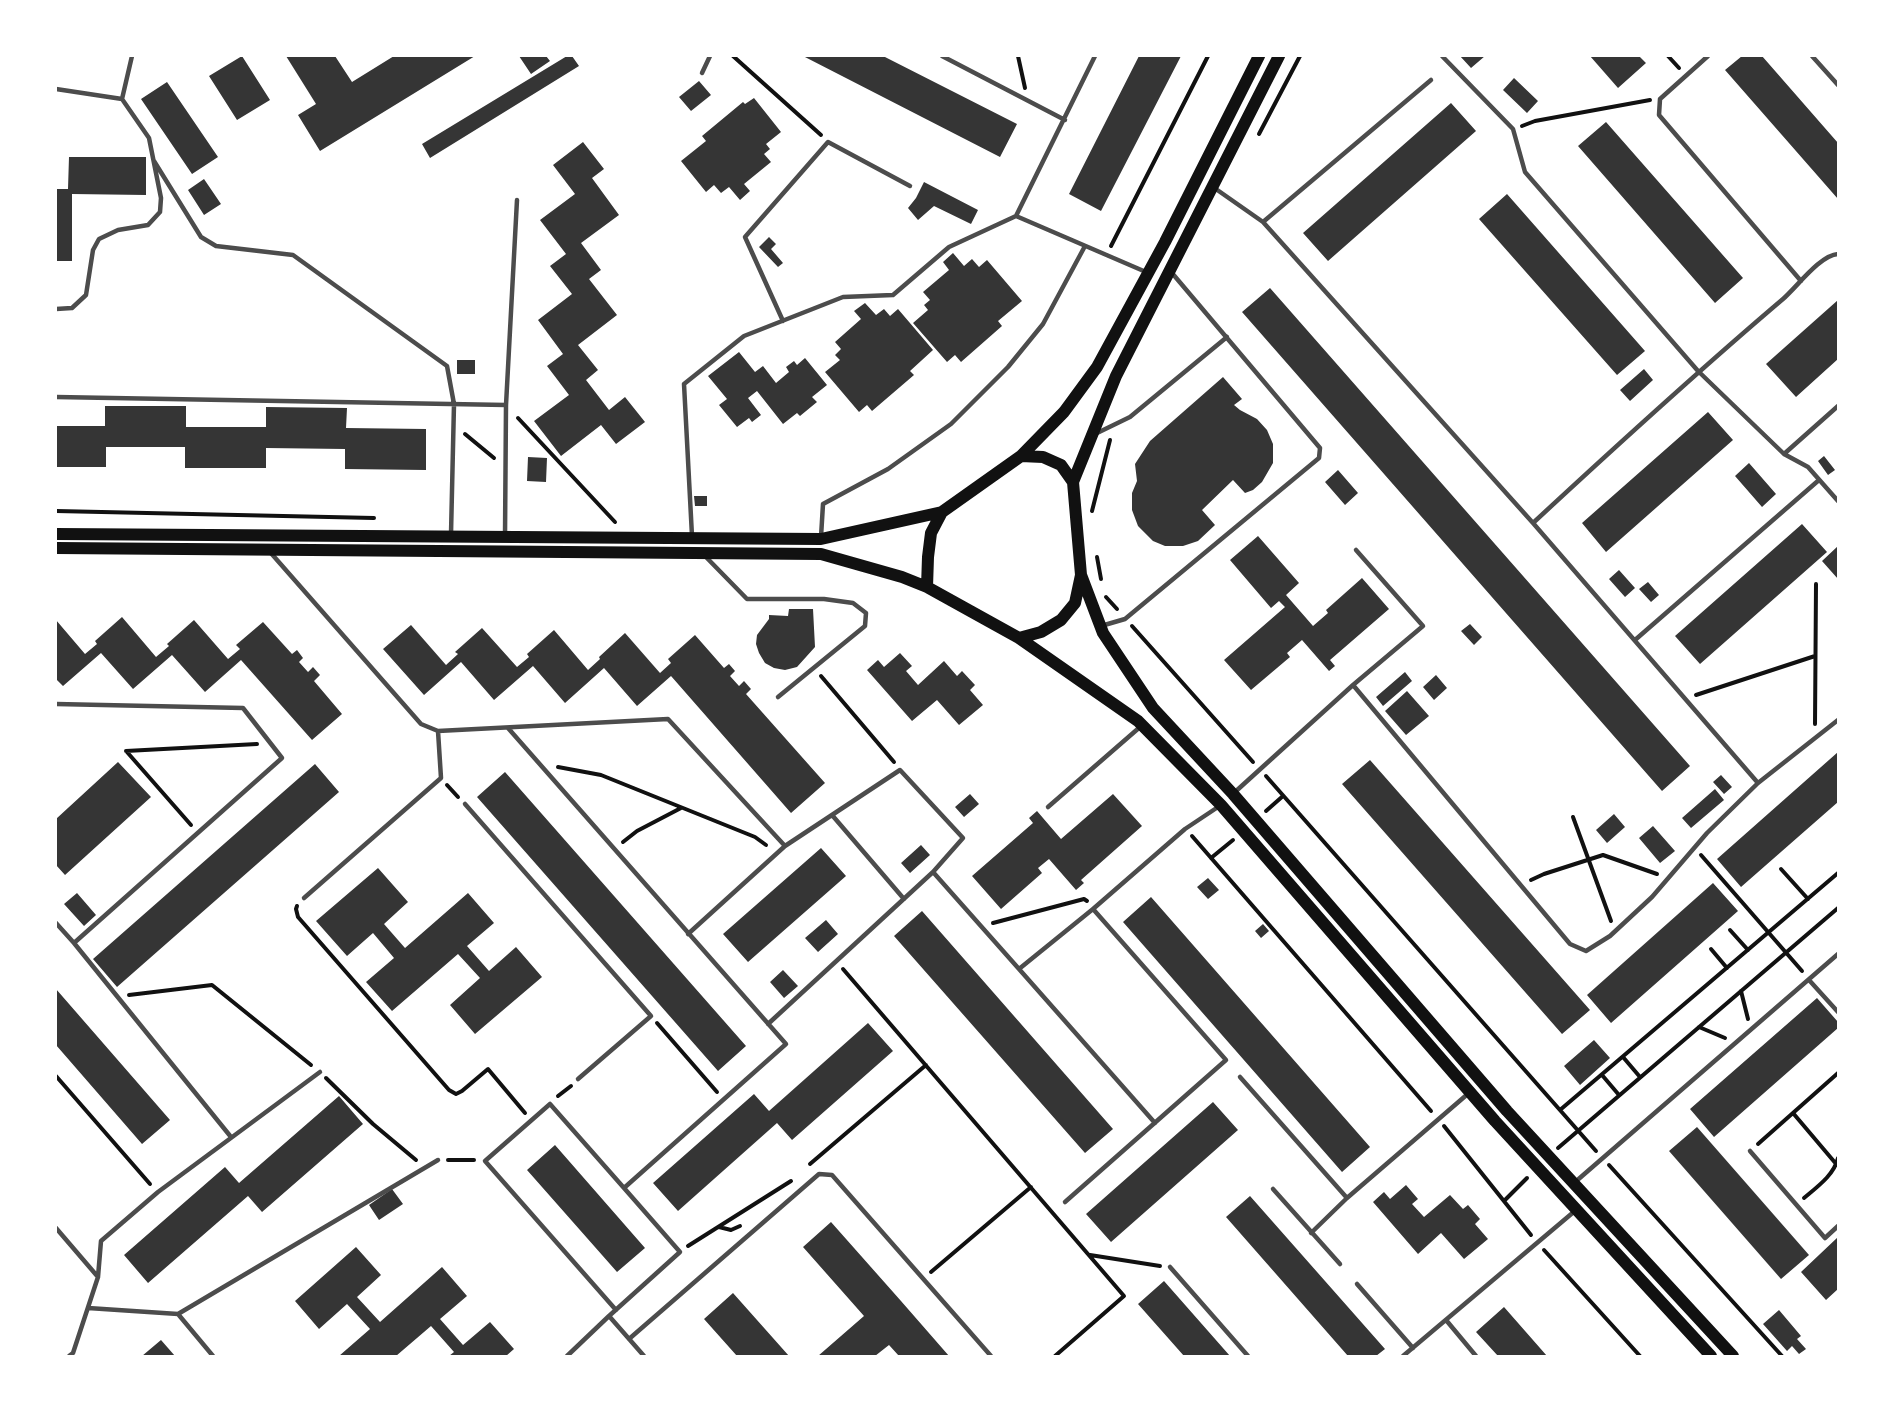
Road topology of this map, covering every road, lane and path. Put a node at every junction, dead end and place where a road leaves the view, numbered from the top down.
1 (132, 56) edge
2 (710, 56) edge
3 (733, 56) edge
4 (942, 56) edge
5 (1018, 56) edge
6 (1095, 56) edge
7 (1208, 56) edge
8 (1259, 56) edge
9 (1279, 56) edge
10 (1442, 56) edge
11 (1708, 56) edge
12 (1812, 56) edge
13 (702, 73) dead end
14 (1431, 80) dead end
15 (1839, 85) edge
16 (56, 89) edge
17 (122, 99) junction
18 (1660, 99) junction
19 (1028, 100) junction
20 (1065, 120) junction
21 (1513, 129) junction
22 (828, 142) junction
23 (154, 161) junction
24 (910, 186) dead end
25 (1213, 187) junction
26 (517, 200) dead end
27 (1016, 216) junction
28 (1263, 222) junction
29 (1085, 246) junction
30 (1839, 254) edge
31 (1106, 255) junction
32 (1170, 271) junction
33 (1148, 273) junction
34 (1801, 281) junction
35 (56, 309) edge
36 (783, 321) junction
37 (1227, 337) junction
38 (1698, 371) junction
39 (56, 397) edge
40 (454, 404) junction
41 (506, 405) junction
42 (1839, 406) edge
43 (453, 424) junction
44 (1114, 425) junction
45 (1092, 435) junction
46 (1784, 454) junction
47 (1021, 456) junction
48 (505, 468) junction
49 (1820, 480) junction
50 (1073, 482) junction
51 (1839, 501) edge
52 (56, 511) edge
53 (942, 512) junction
54 (1090, 518) dead end
55 (383, 519) dead end
56 (604, 522) dead end
57 (1533, 523) junction
58 (56, 534) edge
59 (451, 537) junction
60 (505, 537) junction
61 (692, 538) junction
62 (821, 539) junction
63 (56, 548) edge
64 (269, 550) junction
65 (1356, 550) dead end
66 (1096, 552) dead end
67 (703, 553) junction
68 (1081, 575) junction
69 (1816, 584) dead end
70 (927, 587) junction
71 (1102, 587) dead end
72 (1104, 595) dead end
73 (1125, 619) junction
74 (1101, 627) junction
75 (1019, 638) junction
76 (1635, 640) junction
77 (1815, 656) junction
78 (814, 668) junction
79 (1353, 685) junction
80 (777, 697) dead end
81 (1685, 698) junction
82 (56, 704) edge
83 (1839, 720) edge
84 (1142, 725) junction
85 (508, 728) junction
86 (438, 731) junction
87 (1814, 739) junction
88 (271, 744) junction
89 (540, 764) junction
90 (900, 770) junction
91 (1260, 770) junction
92 (441, 778) junction
93 (1758, 783) junction
94 (1233, 794) junction
95 (465, 804) joint
96 (1221, 805) junction
97 (682, 807) junction
98 (1048, 807) dead end
99 (832, 815) junction
100 (1573, 817) dead end
101 (1185, 829) junction
102 (198, 833) junction
103 (785, 846) junction
104 (1695, 847) junction
105 (614, 849) junction
106 (777, 853) junction
107 (1588, 859) junction
108 (1781, 869) dead end
109 (933, 872) junction
110 (1839, 873) edge
111 (1669, 878) junction
112 (1521, 885) junction
113 (304, 898) joint
114 (904, 899) junction
115 (1808, 899) junction
116 (1839, 908) edge
117 (1093, 909) junction
118 (56, 923) edge
119 (981, 926) junction
120 (1730, 930) dead end
121 (1615, 931) junction
122 (1769, 932) junction
123 (688, 934) junction
124 (74, 944) junction
125 (1711, 950) dead end
126 (1748, 950) junction
127 (1786, 952) junction
128 (1839, 954) edge
129 (836, 961) junction
130 (1727, 968) junction
131 (1019, 969) junction
132 (1809, 980) junction
133 (1741, 991) junction
134 (116, 997) junction
135 (1839, 1011) edge
136 (651, 1016) junction
137 (768, 1024) junction
138 (1699, 1027) junction
139 (1751, 1030) junction
140 (1737, 1043) junction
141 (1623, 1057) junction
142 (926, 1065) junction
143 (320, 1072) junction
144 (1839, 1073) edge
145 (1602, 1074) junction
146 (56, 1076) edge
147 (1240, 1077) dead end
148 (1640, 1077) junction
149 (578, 1079) joint
150 (1470, 1092) junction
151 (1619, 1095) junction
152 (724, 1099) junction
153 (550, 1104) junction
154 (1560, 1110) junction
155 (1793, 1113) junction
156 (531, 1120) junction
157 (1439, 1120) junction
158 (1155, 1123) junction
159 (1578, 1130) junction
160 (231, 1137) junction
161 (1750, 1151) joint
162 (1603, 1158) junction
163 (1839, 1158) edge
164 (438, 1160) joint
165 (484, 1161) junction
166 (810, 1165) dead end
167 (1837, 1165) junction
168 (425, 1167) junction
169 (792, 1180) dead end
170 (1574, 1184) junction
171 (1031, 1187) junction
172 (624, 1188) junction
173 (1273, 1189) dead end
174 (158, 1192) junction
175 (1347, 1198) junction
176 (1065, 1202) dead end
177 (1797, 1205) junction
178 (1576, 1210) junction
179 (1839, 1226) edge
180 (56, 1228) edge
181 (1311, 1233) junction
182 (1537, 1242) junction
183 (680, 1252) junction
184 (1089, 1255) junction
185 (1340, 1263) dead end
186 (1170, 1267) joint
187 (98, 1277) junction
188 (923, 1279) junction
189 (1357, 1284) dead end
190 (88, 1308) junction
191 (616, 1310) junction
192 (178, 1314) junction
193 (609, 1316) junction
194 (1446, 1320) junction
195 (629, 1339) junction
196 (1413, 1348) junction
197 (69, 1356) edge
198 (213, 1356) edge
199 (567, 1356) edge
200 (644, 1356) edge
201 (991, 1356) edge
202 (1054, 1356) edge
203 (1248, 1356) edge
204 (1403, 1356) edge
205 (1476, 1356) edge
206 (1640, 1356) edge
207 (1711, 1356) edge
208 (1733, 1356) edge
209 (1782, 1356) edge

1 - 17 lane
2 - 13 lane
3 - 22 path
4 - 19 lane
5 - 19 path
6 - 20 lane
7 - 31 path
8 - 33 main road
9 - 25 main road
10 - 21 lane
11 - 18 lane
12 - 15 lane
14 - 28 lane
16 - 17 lane
17 - 23 lane
18 - 21 path
18 - 34 lane
19 - 20 lane
20 - 27 lane
21 - 38 lane
22 - 24 lane
22 - 36 lane
23 - 35 lane
23 - 40 lane
25 - 28 lane
25 - 32 main road
26 - 41 lane
27 - 29 lane
27 - 36 lane
28 - 57 lane
29 - 31 lane
29 - 62 lane
30 - 34 lane
31 - 33 lane
32 - 37 lane
32 - 45 main road
33 - 47 main road
34 - 38 lane
36 - 61 lane
37 - 44 lane
37 - 73 lane
38 - 46 lane
38 - 57 lane
39 - 40 lane
40 - 41 lane
40 - 43 lane
41 - 48 lane
41 - 56 path
42 - 46 lane
43 - 48 path
43 - 59 lane
44 - 45 lane
44 - 54 path
45 - 50 main road
46 - 49 lane
47 - 50 main road
47 - 53 main road
48 - 60 lane
49 - 51 lane
49 - 76 lane
50 - 68 main road
52 - 55 path
53 - 62 main road
53 - 70 main road
57 - 76 lane
58 - 59 main road
59 - 60 main road
60 - 61 main road
61 - 62 main road
63 - 64 main road
64 - 67 main road
64 - 86 lane
65 - 79 lane
66 - 71 path
67 - 70 main road
67 - 78 lane
68 - 74 main road
68 - 75 main road
69 - 77 path
70 - 75 main road
72 - 73 path
73 - 74 lane
73 - 91 path
74 - 94 main road
75 - 84 main road
76 - 81 lane
77 - 81 path
77 - 87 path
78 - 80 lane
78 - 90 path
79 - 91 lane
79 - 112 lane
81 - 93 lane
82 - 88 lane
83 - 87 lane
84 - 96 main road
84 - 98 lane
85 - 86 lane
85 - 89 lane
85 - 103 lane
86 - 92 lane
87 - 93 lane
88 - 102 lane
88 - 102 path
89 - 97 path
89 - 105 lane
90 - 99 lane
90 - 109 lane
91 - 94 lane
91 - 154 path
92 - 95 path
92 - 113 lane
93 - 104 lane
94 - 170 main road
95 - 136 lane
96 - 101 lane
96 - 150 main road
97 - 105 path
97 - 106 path
99 - 103 lane
99 - 114 lane
100 - 107 path
101 - 117 lane
101 - 157 path
102 - 124 lane
103 - 106 lane
104 - 111 lane
104 - 122 path
105 - 123 lane
106 - 123 lane
107 - 111 path
107 - 112 path
107 - 121 path
108 - 115 path
109 - 114 lane
109 - 119 lane
110 - 115 path
111 - 121 lane
112 - 121 lane
113 - 156 path
114 - 129 lane
115 - 122 path
116 - 127 path
117 - 119 path
117 - 131 lane
117 - 158 lane
118 - 124 lane
119 - 131 lane
120 - 126 path
122 - 126 path
122 - 127 path
123 - 137 lane
124 - 134 lane
125 - 130 path
126 - 130 path
127 - 132 path
127 - 133 path
128 - 132 lane
129 - 137 lane
129 - 142 path
130 - 141 path
131 - 158 lane
132 - 135 lane
132 - 139 lane
133 - 138 path
133 - 139 path
134 - 143 path
134 - 160 lane
136 - 149 lane
136 - 152 path
137 - 152 lane
138 - 140 path
138 - 148 path
139 - 140 lane
140 - 162 lane
141 - 145 path
141 - 148 path
142 - 166 path
142 - 171 path
143 - 160 lane
143 - 168 path
144 - 155 path
145 - 151 path
145 - 154 path
146 - 174 path
147 - 175 lane
148 - 151 path
149 - 153 path
150 - 157 lane
150 - 178 main road
151 - 159 path
152 - 172 lane
153 - 156 lane
153 - 172 lane
154 - 159 path
155 - 161 path
155 - 167 path
156 - 165 lane
157 - 175 lane
157 - 182 path
158 - 176 lane
159 - 162 path
160 - 174 lane
161 - 177 lane
162 - 170 lane
162 - 209 path
163 - 167 path
164 - 165 path
164 - 168 lane
165 - 191 lane
167 - 177 path
168 - 192 lane
169 - 183 path
170 - 208 main road
171 - 184 path
171 - 188 path
172 - 183 lane
173 - 181 lane
174 - 187 lane
175 - 181 lane
177 - 179 lane
178 - 182 lane
178 - 207 main road
180 - 187 lane
181 - 185 lane
182 - 194 lane
182 - 206 path
183 - 191 lane
184 - 186 path
184 - 202 path
186 - 203 lane
187 - 190 lane
188 - 195 lane
188 - 201 lane
189 - 196 lane
190 - 192 lane
190 - 197 lane
191 - 193 lane
192 - 198 lane
193 - 195 lane
193 - 199 lane
194 - 196 lane
194 - 205 lane
195 - 200 lane
196 - 204 lane

